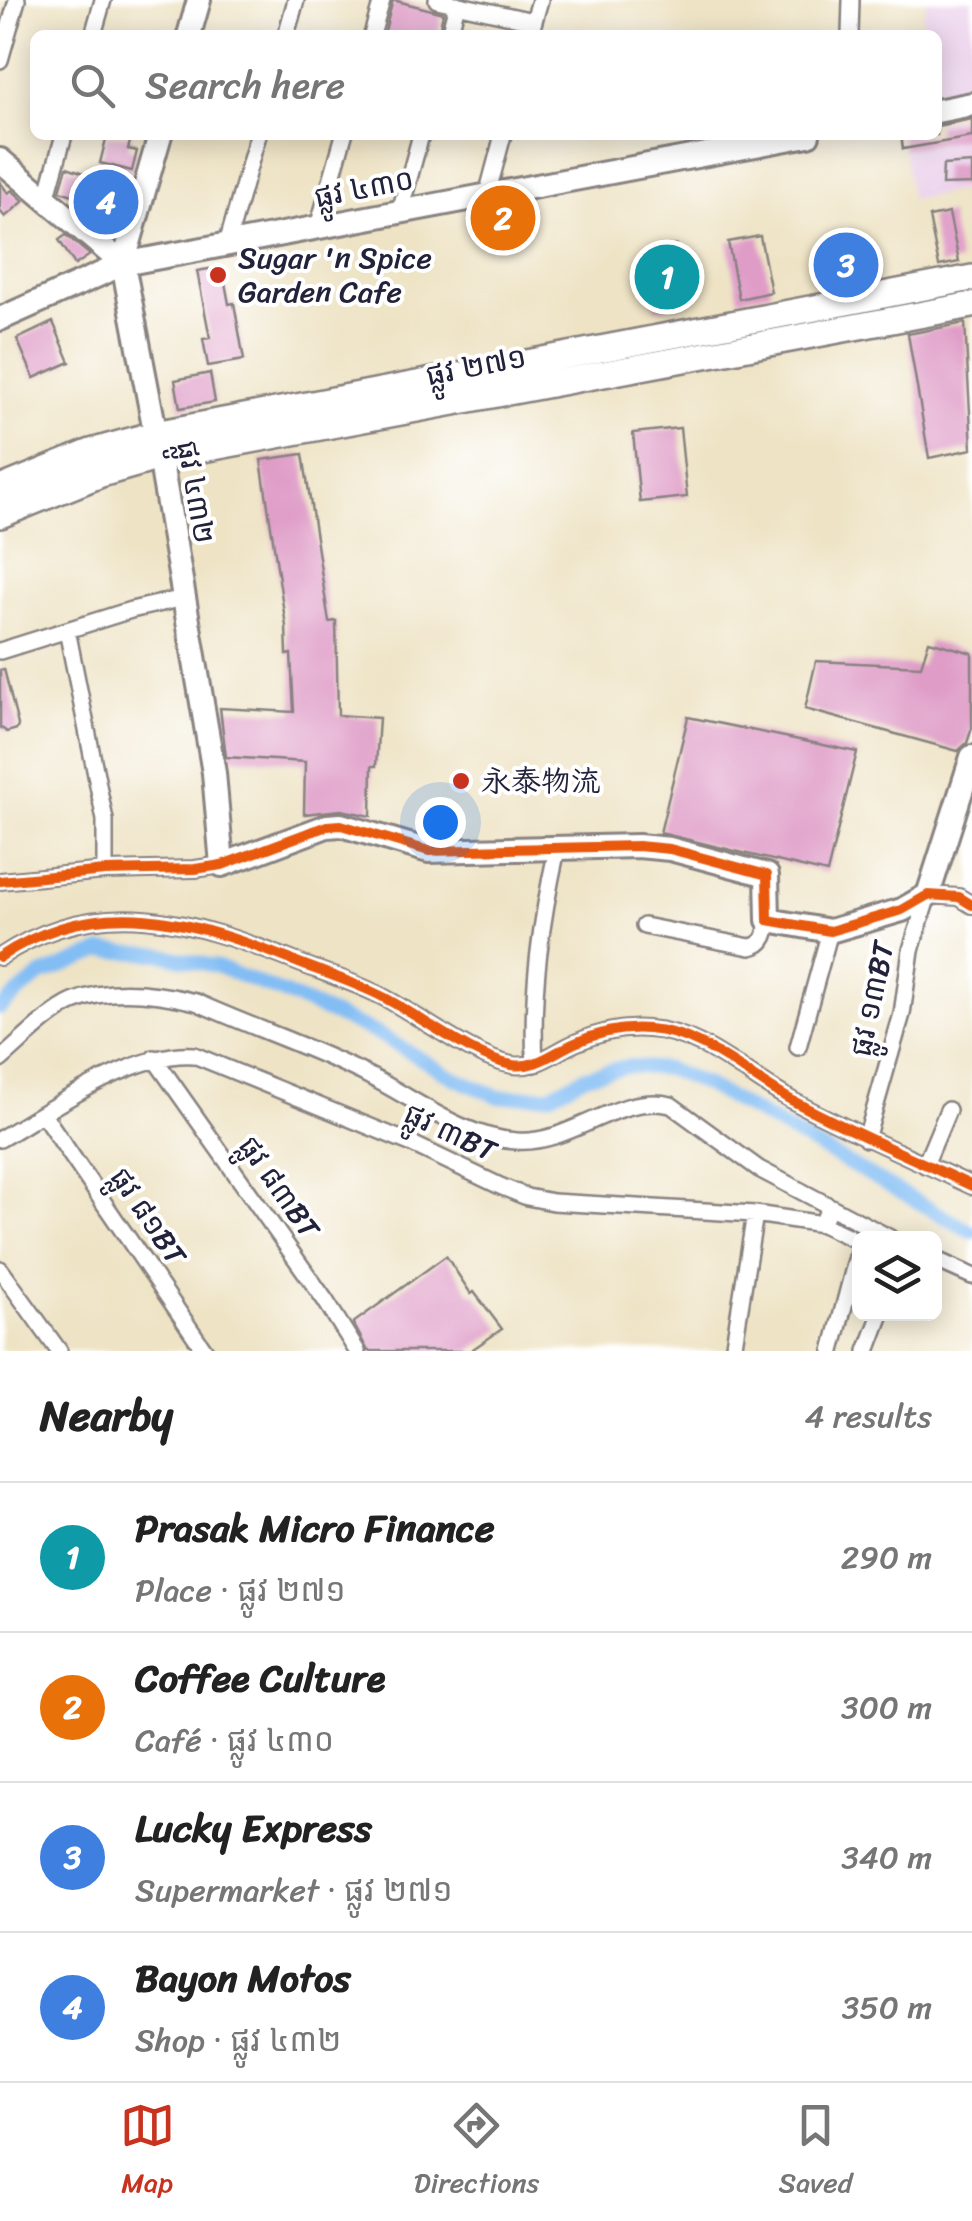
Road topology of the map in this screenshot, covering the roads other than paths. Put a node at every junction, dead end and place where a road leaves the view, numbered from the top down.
1 (18, 0) edge
2 (103, 0) edge
3 (200, 0) edge
4 (296, 0) edge
5 (382, 0) edge
6 (437, 0) edge
7 (540, 0) edge
8 (851, 0) edge
9 (457, 4) junction
10 (532, 28) edge
11 (94, 30) edge
12 (191, 30) edge
13 (287, 30) edge
14 (373, 30) edge
15 (450, 30) edge
16 (850, 30) edge
17 (0, 60) edge
18 (972, 104) edge
19 (942, 110) edge
20 (63, 140) edge
21 (159, 140) edge
22 (257, 140) edge
23 (343, 140) edge
24 (420, 140) edge
25 (502, 140) edge
26 (781, 140) edge
27 (0, 160) edge
28 (487, 195) junction
29 (47, 196) junction
30 (400, 212) junction
31 (318, 226) junction
32 (227, 244) junction
33 (123, 264) junction
34 (972, 278) edge
35 (972, 289) edge
36 (972, 305) edge
37 (3, 312) edge
38 (158, 445) junction
39 (0, 489) edge
40 (0, 515) edge
41 (184, 598) junction
42 (67, 630) junction
43 (0, 650) edge
44 (972, 757) edge
45 (963, 812) edge
46 (557, 849) junction
47 (222, 865) junction
48 (106, 871) junction
49 (0, 881) edge
50 (928, 895) junction
51 (972, 905) edge
52 (768, 920) junction
53 (644, 926) dead end
54 (830, 931) junction
55 (0, 957) edge
56 (798, 1047) dead end
57 (154, 1058) junction
58 (0, 1060) edge
59 (535, 1064) junction
60 (948, 1110) dead end
61 (43, 1114) junction
62 (0, 1139) edge
63 (866, 1139) junction
64 (925, 1164) junction
65 (972, 1186) edge
66 (829, 1208) junction
67 (754, 1214) junction
68 (822, 1224) junction
69 (876, 1231) edge
70 (852, 1240) edge
71 (942, 1263) edge
72 (0, 1269) edge
73 (852, 1275) edge
74 (972, 1276) edge
75 (878, 1321) edge
76 (58, 1351) edge
77 (205, 1351) edge
78 (357, 1351) edge
79 (732, 1351) edge
80 (832, 1351) edge
81 (867, 1351) edge

1 - 17 street
2 - 11 street
3 - 12 street
4 - 13 street
5 - 14 street
6 - 9 street
7 - 10 street
8 - 16 street
9 - 10 street
9 - 15 street
18 - 19 street
20 - 29 street
21 - 33 street, ផ្លូវ ៤៣២
22 - 32 street
23 - 31 street
24 - 30 street
25 - 28 street
26 - 28 street, ផ្លូវ ៤៣០
27 - 29 street
28 - 30 street, ផ្លូវ ៤៣០
29 - 33 street
30 - 31 street, ផ្លូវ ៤៣០
31 - 32 street, ផ្លូវ ៤៣០
32 - 33 street, ផ្លូវ ៤៣០
33 - 37 street, ផ្លូវ ៤៣០
33 - 38 street, ផ្លូវ ៤៣២
34 - 35 street
34 - 38 main road, ផ្លូវ ២៧១
36 - 38 main road, ផ្លូវ ២៧១
38 - 39 main road, ផ្លូវ ២៧១
38 - 40 main road, ផ្លូវ ២៧១
38 - 41 street, ផ្លូវ ៤៣២
41 - 42 street
41 - 47 street, ផ្លូវ ៤៣២
42 - 43 street
42 - 48 street
44 - 45 street, ផ្លូវ ១៣BT
45 - 50 street, ផ្លូវ ១៣BT
46 - 47 street
46 - 52 street
46 - 59 street
47 - 48 street
48 - 49 street
50 - 51 street
50 - 54 street
50 - 63 street, ផ្លូវ ១៣BT
52 - 53 street
52 - 54 street
54 - 56 street
55 - 59 street
57 - 61 street, ផ្លូវ ៣BT
57 - 67 street, ផ្លូវ ៣BT
57 - 78 street, ផ្លូវ ៨៣BT
58 - 66 street
59 - 63 street
60 - 64 street
61 - 62 street, ផ្លូវ ៣BT
61 - 77 street, ផ្លូវ ៨១BT
63 - 64 street
64 - 65 street
66 - 68 street
66 - 69 street
67 - 68 street, ផ្លូវ ៣BT
67 - 79 street
68 - 70 street, ផ្លូវ ៣BT
71 - 74 street
72 - 76 street
73 - 80 street
75 - 81 street

